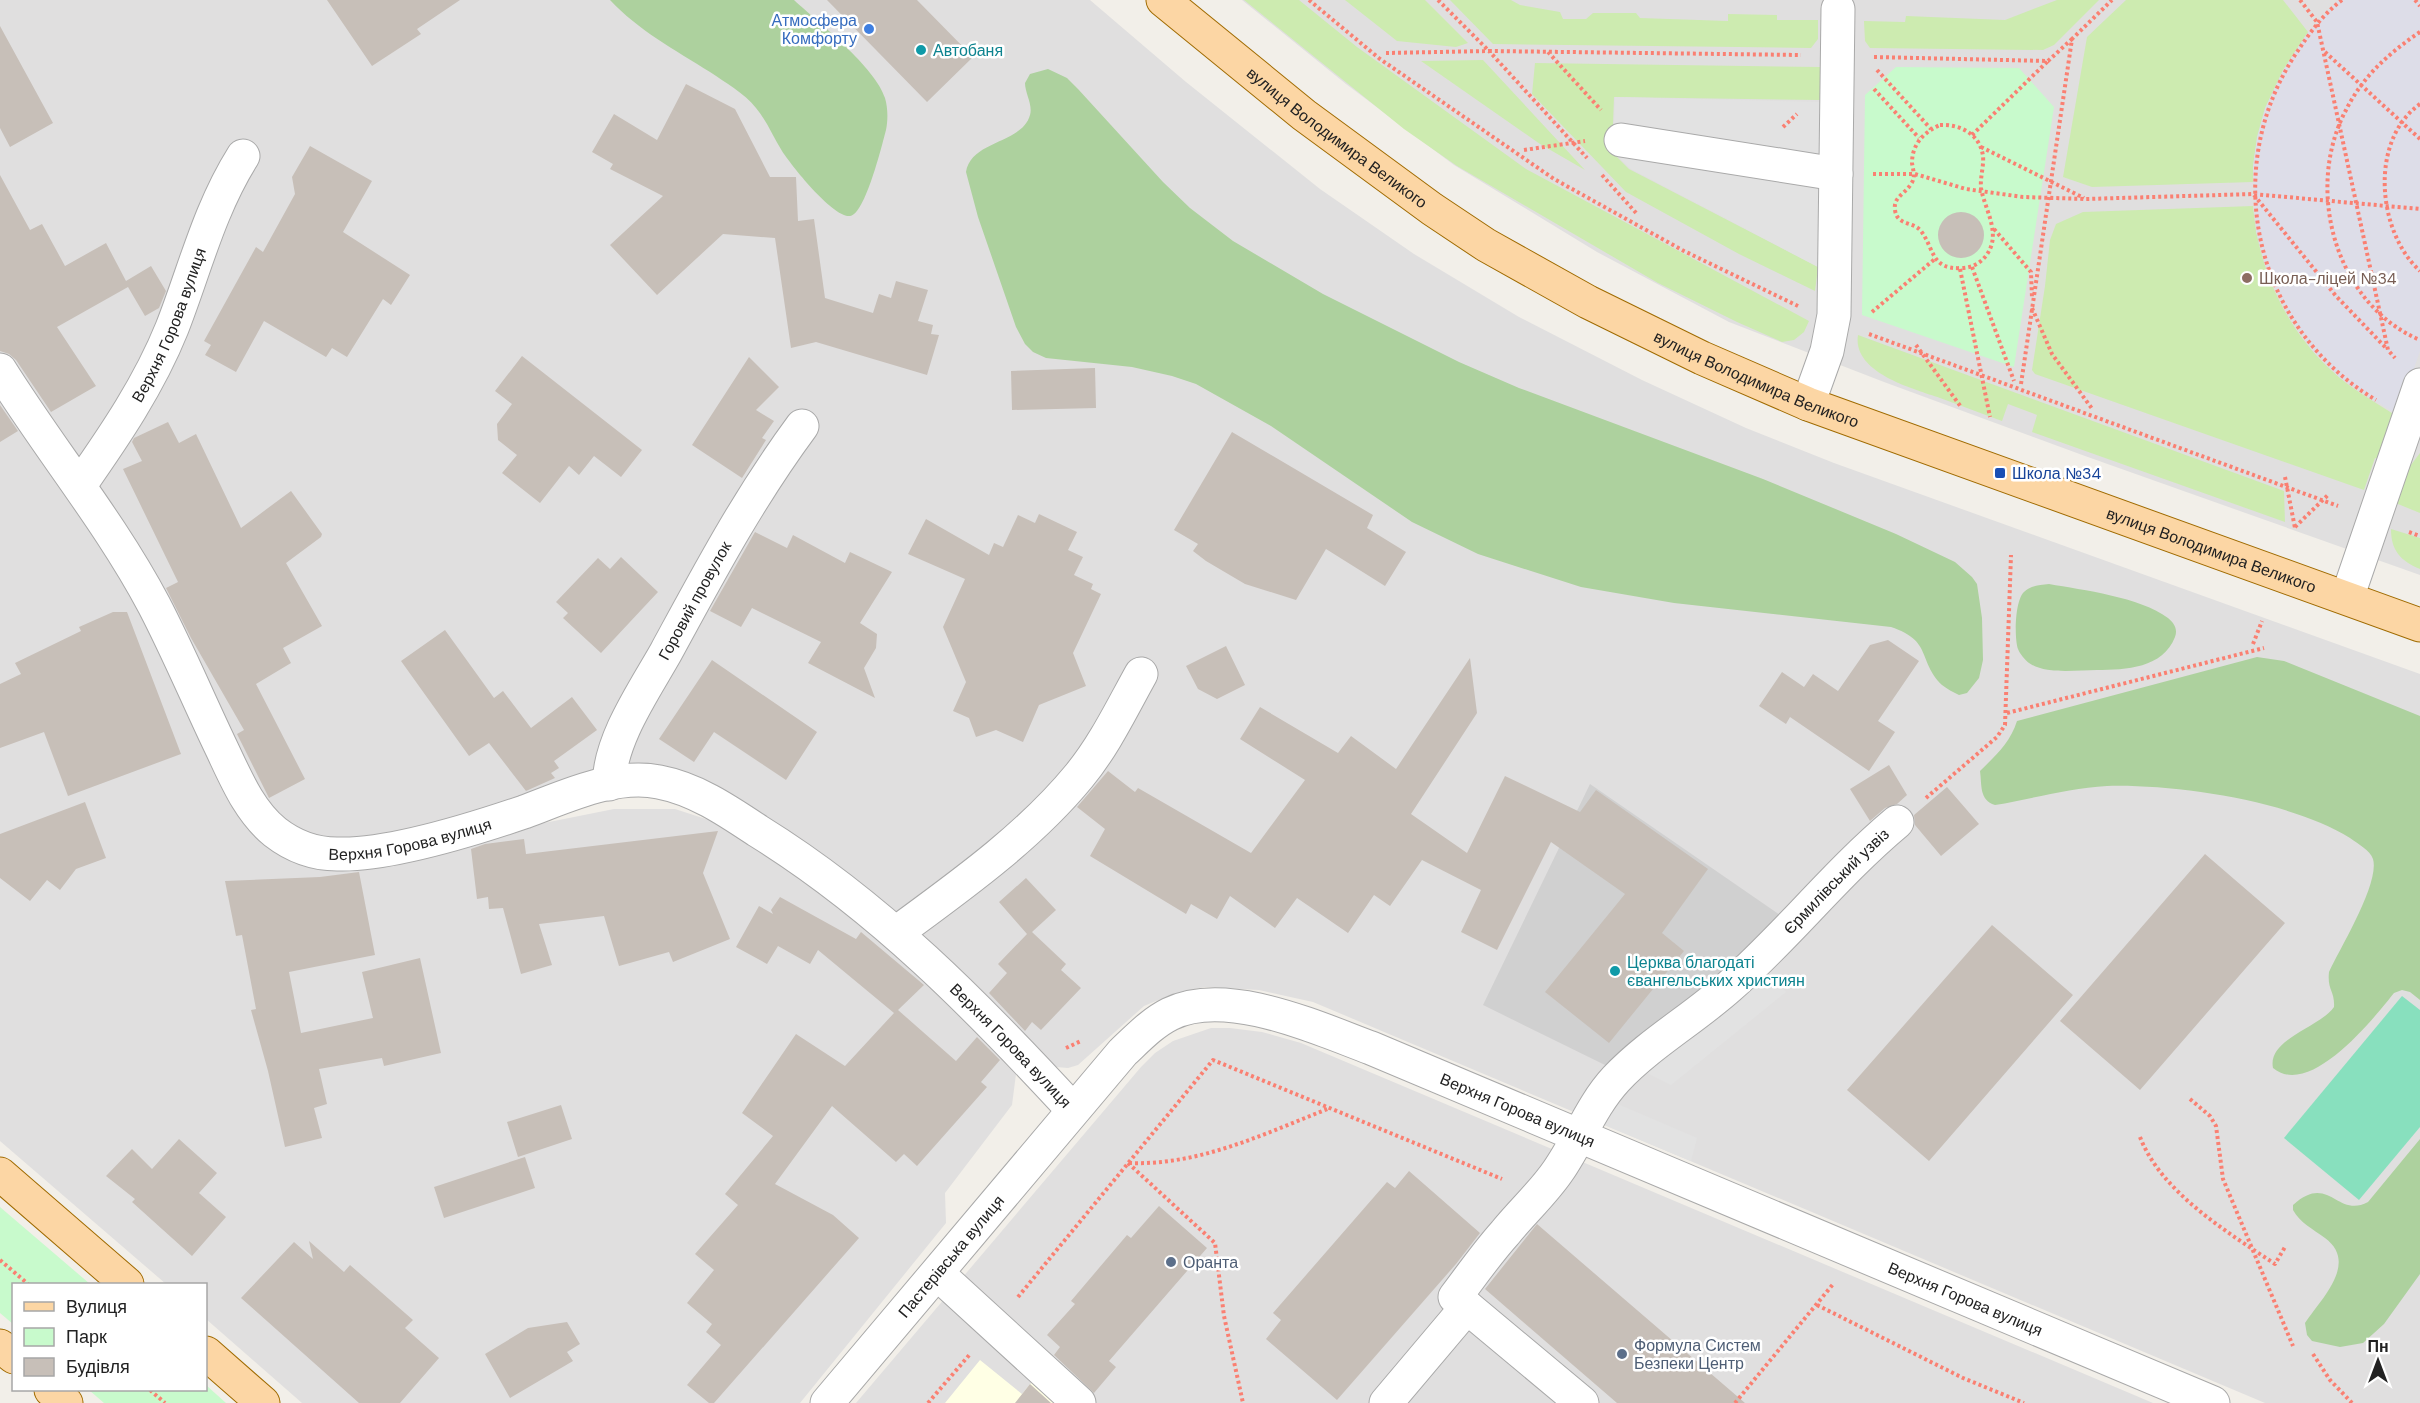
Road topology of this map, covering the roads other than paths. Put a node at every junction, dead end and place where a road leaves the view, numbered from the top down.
1 (1163, 0) edge
2 (1838, 9) dead end
3 (1621, 140) road end
4 (243, 156) dead end
5 (1836, 174) junction
6 (0, 370) edge
7 (1808, 404) junction
8 (2408, 404) edge
9 (802, 426) dead end
10 (80, 485) junction
11 (2347, 598) junction
12 (2420, 625) edge
13 (1142, 674) dead end
14 (609, 784) junction
15 (1897, 822) road end
16 (896, 933) junction
17 (1072, 1110) junction
18 (1578, 1136) junction
19 (0, 1174) edge
20 (938, 1274) junction
21 (126, 1283) edge
22 (1467, 1307) junction
23 (0, 1346) edge
24 (207, 1354) edge
25 (12, 1355) edge
26 (53, 1391) edge
27 (66, 1403) edge
28 (263, 1403) edge
29 (827, 1403) edge
30 (1079, 1403) edge
31 (1386, 1403) edge
32 (1582, 1403) edge
33 (2213, 1403) edge

1 - 7 main road, вулиця Володимира Великого
2 - 5 street
3 - 5 street
4 - 10 street, Верхня Горова вулиця
5 - 7 street
6 - 10 street, Верхня Горова вулиця
7 - 11 main road, вулиця Володимира Великого
8 - 11 street
9 - 14 street, Горовий провулок
10 - 14 street, Верхня Горова вулиця
11 - 12 main road, вулиця Володимира Великого
13 - 16 street
14 - 16 street, Верхня Горова вулиця
15 - 18 street, Єрмилівський узвіз
16 - 17 street, Верхня Горова вулиця
17 - 18 street, Верхня Горова вулиця
17 - 20 street, Пастерівська вулиця
18 - 22 street, Єрмилівський узвіз
18 - 33 street, Верхня Горова вулиця
19 - 21 main road
20 - 29 street, Пастерівська вулиця
20 - 30 street
22 - 31 street
22 - 32 street
23 - 25 main road
24 - 28 main road
26 - 27 main road

